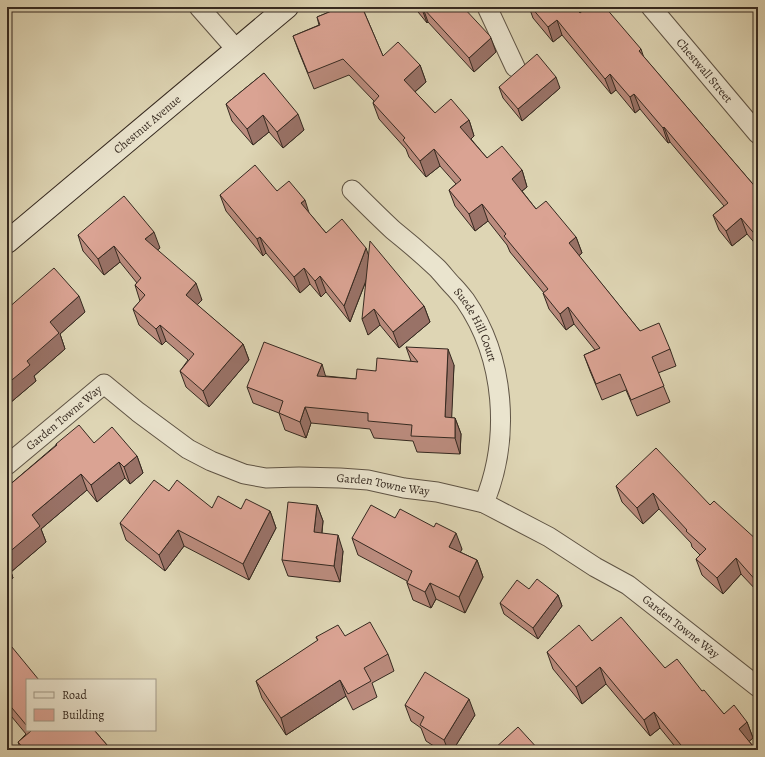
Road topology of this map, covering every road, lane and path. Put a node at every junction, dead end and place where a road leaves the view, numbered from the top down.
1 (199, 7) edge
2 (287, 7) edge
3 (487, 7) edge
4 (651, 7) edge
5 (236, 49) junction
6 (515, 67) dead end
7 (758, 134) edge
8 (352, 190) dead end
9 (7, 242) edge
10 (7, 465) edge
11 (484, 503) junction
12 (758, 687) edge

1 - 5 street
2 - 5 street, Chestnut Avenue
3 - 6 street
4 - 7 street, Chestwall Street
5 - 9 street, Chestnut Avenue
8 - 11 street, Suede Hill Court
10 - 11 street, Garden Towne Way
11 - 12 street, Garden Towne Way

